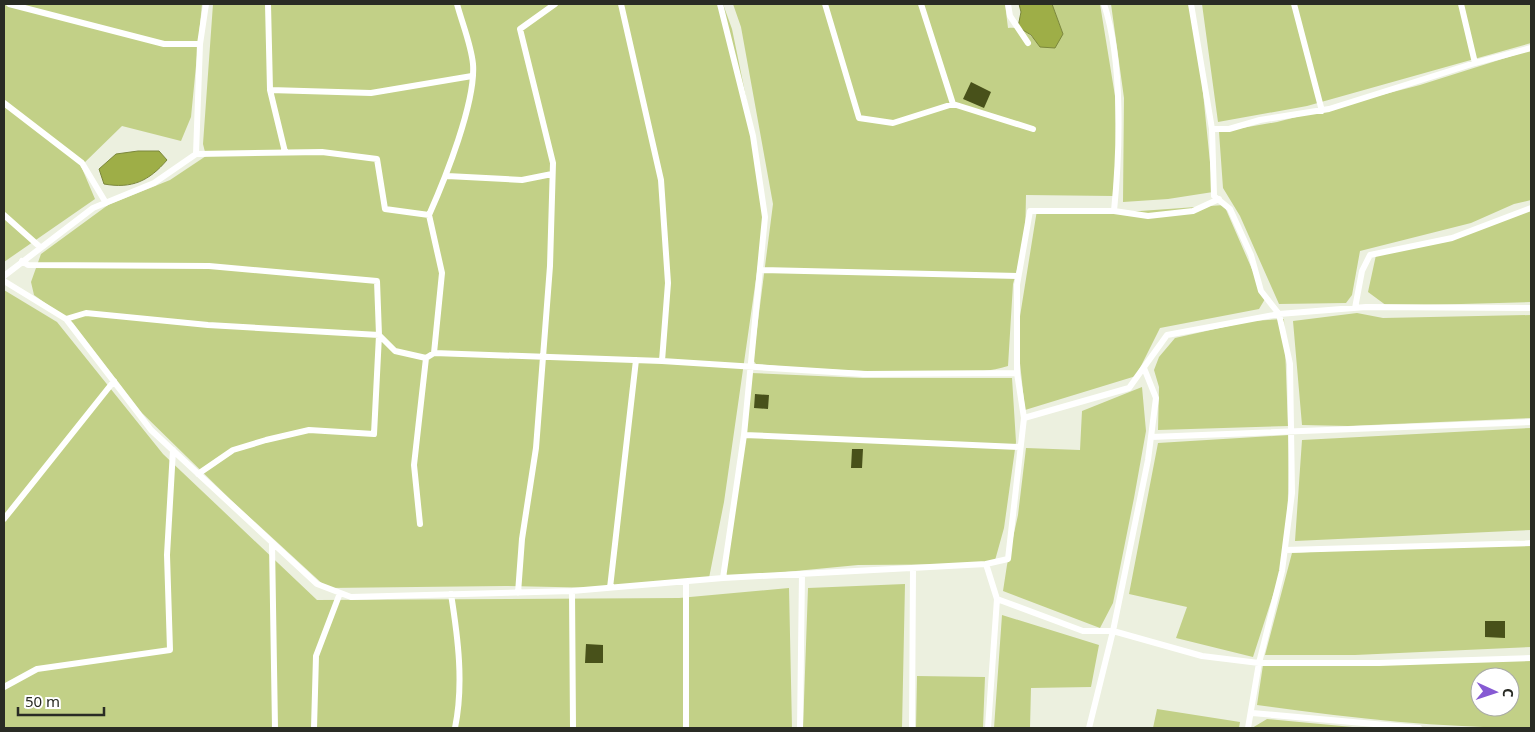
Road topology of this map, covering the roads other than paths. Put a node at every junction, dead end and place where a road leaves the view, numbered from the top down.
1 (9, 4) edge
2 (206, 4) edge
3 (268, 4) edge
4 (457, 4) edge
5 (555, 4) edge
6 (621, 4) edge
7 (720, 4) edge
8 (825, 4) edge
9 (921, 4) edge
10 (1008, 4) edge
11 (1104, 4) edge
12 (1191, 4) edge
13 (1294, 4) edge
14 (1460, 4) edge
15 (1028, 43) dead end
16 (200, 44) junction
17 (1531, 48) edge
18 (1475, 63) junction
19 (472, 76) junction
20 (270, 90) junction
21 (4, 103) edge
22 (953, 104) junction
23 (1322, 111) junction
24 (1212, 128) junction
25 (1033, 129) dead end
26 (284, 152) junction
27 (196, 154) junction
28 (552, 174) junction
29 (446, 176) junction
30 (1218, 200) junction
31 (106, 203) junction
32 (1531, 208) edge
33 (1114, 210) junction
34 (429, 215) junction
35 (4, 216) edge
36 (40, 247) junction
37 (22, 261) junction
38 (760, 270) junction
39 (4, 276) edge
40 (1018, 276) junction
41 (4, 282) edge
42 (1355, 308) junction
43 (1531, 308) edge
44 (1279, 314) junction
45 (66, 319) junction
46 (379, 335) junction
47 (434, 353) junction
48 (543, 356) junction
49 (426, 358) junction
50 (636, 360) junction
51 (662, 361) junction
52 (751, 367) junction
53 (1144, 368) junction
54 (1017, 373) junction
55 (114, 381) junction
56 (1024, 418) junction
57 (1531, 422) edge
58 (1292, 432) junction
59 (744, 435) junction
60 (1151, 437) junction
61 (1020, 447) junction
62 (173, 450) junction
63 (198, 474) junction
64 (4, 519) edge
65 (420, 524) dead end
66 (1531, 542) edge
67 (272, 544) junction
68 (1285, 550) junction
69 (986, 564) junction
70 (913, 568) junction
71 (802, 574) junction
72 (723, 578) junction
73 (686, 582) junction
74 (610, 588) junction
75 (572, 591) junction
76 (340, 593) junction
77 (518, 593) junction
78 (451, 594) junction
79 (997, 599) junction
80 (1113, 631) junction
81 (1531, 658) edge
82 (1259, 663) junction
83 (4, 687) edge
84 (1252, 713) junction
85 (275, 728) edge
86 (314, 728) edge
87 (455, 728) edge
88 (573, 728) edge
89 (686, 728) edge
90 (800, 728) edge
91 (912, 728) edge
92 (988, 728) edge
93 (1090, 728) edge
94 (1248, 728) edge
95 (1419, 728) edge

1 - 16 lane
2 - 16 lane
3 - 20 lane
4 - 19 lane
5 - 28 lane
6 - 51 lane
7 - 38 lane
8 - 22 lane
9 - 22 lane
10 - 15 lane
11 - 33 lane
12 - 24 lane
13 - 23 lane
14 - 18 lane
16 - 27 lane
17 - 18 lane
18 - 23 lane
19 - 20 lane
19 - 29 lane
20 - 26 lane
21 - 31 lane
22 - 25 lane
23 - 24 lane
24 - 30 lane
26 - 27 lane
26 - 34 lane
27 - 31 lane
28 - 29 lane
28 - 48 lane
29 - 34 lane
30 - 33 lane
30 - 44 lane
31 - 36 lane
32 - 42 lane
33 - 40 lane
34 - 47 lane
35 - 36 lane
36 - 37 lane
37 - 39 lane
37 - 46 lane
38 - 40 lane
38 - 52 lane
40 - 54 lane
41 - 45 lane
42 - 43 lane
42 - 44 lane
44 - 53 lane
44 - 58 lane
45 - 46 lane
45 - 55 lane
46 - 49 lane
46 - 63 lane
47 - 48 lane
47 - 49 lane
48 - 50 lane
48 - 77 lane
49 - 65 lane
50 - 51 lane
50 - 74 lane
51 - 52 lane
52 - 54 lane
52 - 59 lane
53 - 56 lane
53 - 60 lane
54 - 56 lane
55 - 62 lane
55 - 64 lane
56 - 61 lane
57 - 58 lane
58 - 60 lane
58 - 68 lane
59 - 61 lane
59 - 72 lane
60 - 80 lane
61 - 69 lane
62 - 63 lane
62 - 83 lane
63 - 67 lane
66 - 68 lane
67 - 76 lane
67 - 85 lane
68 - 82 lane
69 - 70 lane
69 - 79 lane
70 - 71 lane
70 - 91 lane
71 - 72 lane
71 - 90 lane
72 - 73 lane
73 - 74 lane
73 - 89 lane
74 - 75 lane
75 - 77 lane
75 - 88 lane
76 - 78 lane
76 - 86 lane
77 - 78 lane
78 - 87 lane
79 - 80 lane
79 - 92 lane
80 - 82 lane
80 - 93 lane
81 - 82 lane
82 - 84 lane
84 - 94 lane
84 - 95 lane

